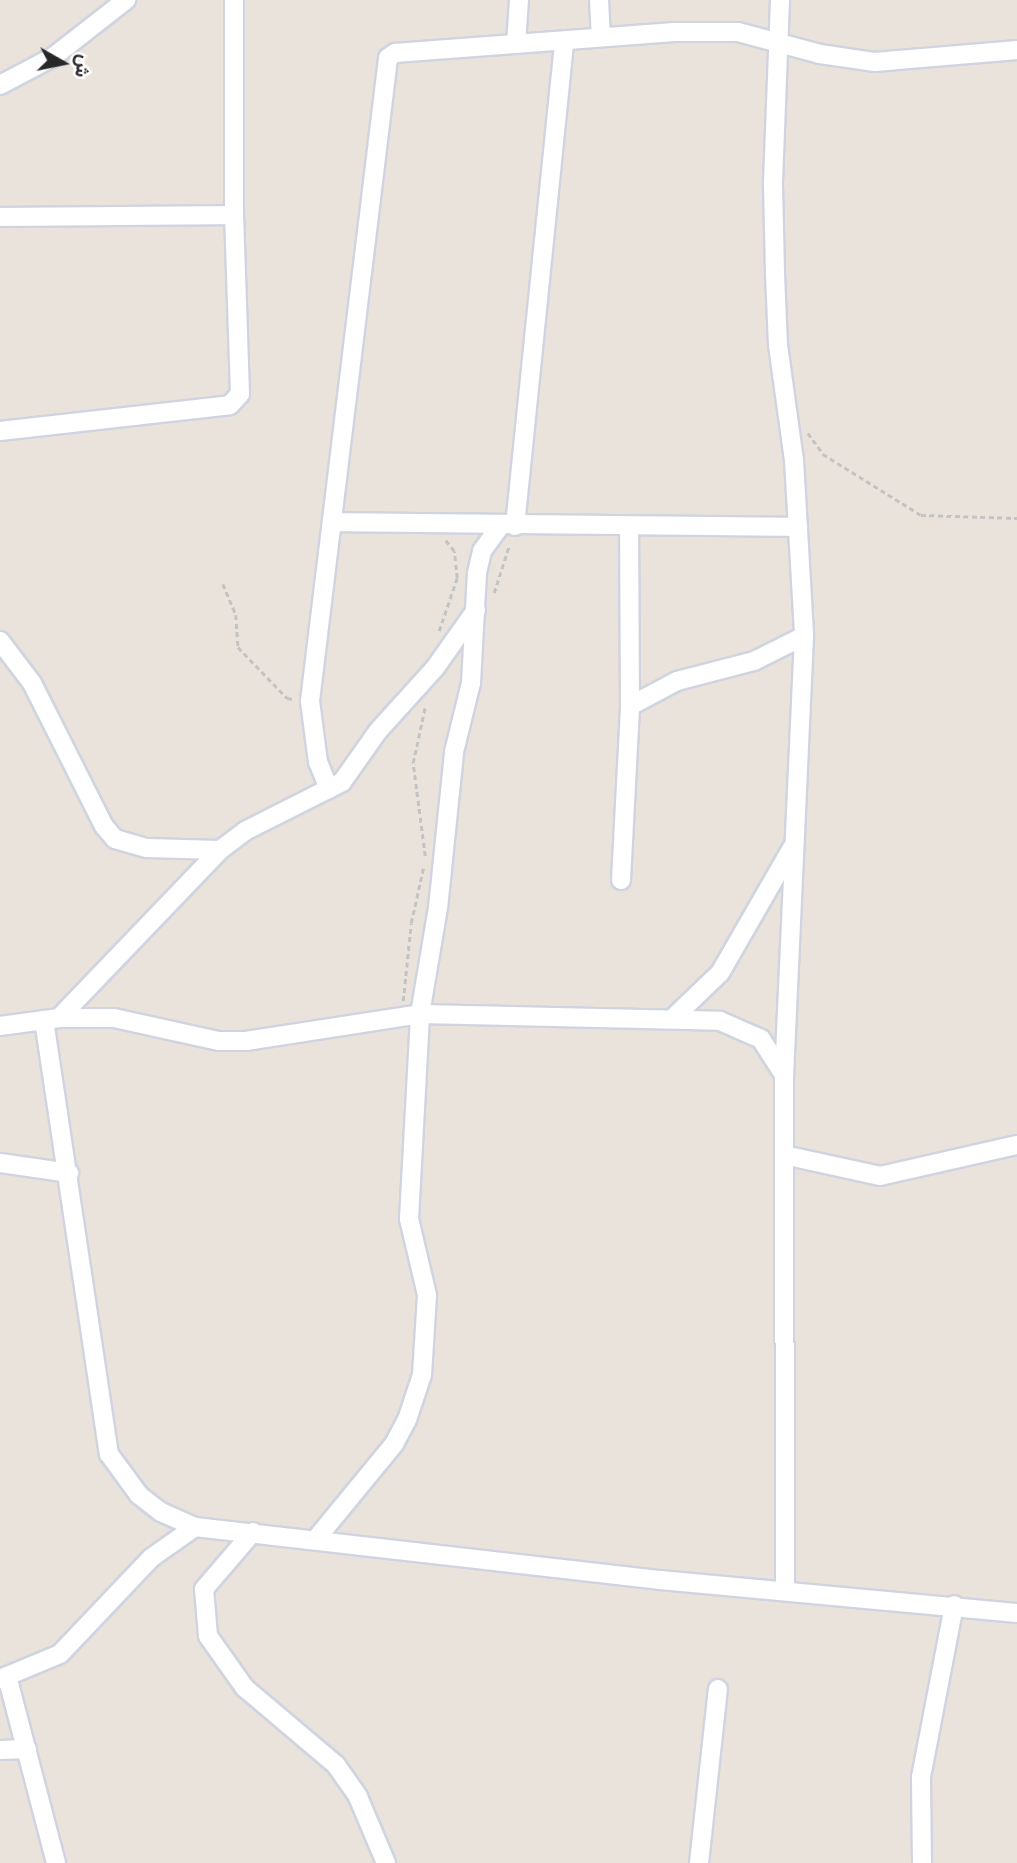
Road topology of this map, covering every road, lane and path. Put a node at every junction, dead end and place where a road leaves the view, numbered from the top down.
1 (234, 0) edge
2 (519, 0) edge
3 (599, 0) edge
4 (780, 0) edge
5 (121, 2) edge
6 (601, 37) junction
7 (564, 40) junction
8 (779, 43) junction
9 (516, 44) junction
10 (1017, 50) edge
11 (0, 85) edge
12 (233, 215) junction
13 (0, 217) edge
14 (804, 428) dead end
15 (0, 431) edge
16 (1017, 518) edge
17 (332, 522) junction
18 (508, 526) junction
19 (629, 526) junction
20 (798, 527) junction
21 (223, 584) dead end
22 (476, 610) junction
23 (804, 636) junction
24 (0, 641) edge
25 (310, 701) junction
26 (630, 706) junction
27 (329, 789) junction
28 (797, 839) junction
29 (220, 850) junction
30 (621, 880) dead end
31 (420, 1014) junction
32 (51, 1019) junction
33 (673, 1019) junction
34 (0, 1026) edge
35 (785, 1075) junction
36 (1017, 1145) edge
37 (784, 1155) junction
38 (0, 1163) edge
39 (69, 1173) junction
40 (195, 1527) junction
41 (253, 1532) junction
42 (316, 1539) junction
43 (785, 1590) junction
44 (954, 1605) junction
45 (1017, 1613) edge
46 (3, 1678) edge
47 (718, 1689) dead end
48 (27, 1749) junction
49 (0, 1750) edge
50 (55, 1863) edge
51 (386, 1863) edge
52 (699, 1863) edge
53 (922, 1863) edge

1 - 12 street
2 - 9 street
3 - 6 street
4 - 8 street
5 - 11 street
6 - 7 street
6 - 8 street
7 - 9 street
7 - 18 street
8 - 10 street
8 - 20 street
9 - 17 street
12 - 13 street
12 - 15 street
14 - 16 path
17 - 18 street
17 - 25 street
18 - 19 street
18 - 22 street
19 - 20 street
19 - 26 street
20 - 23 street
21 - 25 path
22 - 27 street
22 - 31 street
23 - 26 street
23 - 28 street
24 - 29 street
25 - 27 street
26 - 30 street
27 - 29 street
28 - 33 street
28 - 35 street
29 - 32 street
31 - 32 street
31 - 33 street
31 - 42 street
32 - 34 street
32 - 39 street
33 - 35 street
35 - 37 street
36 - 37 street
37 - 43 street
38 - 39 street
39 - 40 street
40 - 41 street
40 - 46 street
41 - 42 street
41 - 51 street
42 - 43 street
43 - 44 street
44 - 45 street
44 - 53 street
46 - 48 street
47 - 52 street
48 - 49 street
48 - 50 street

